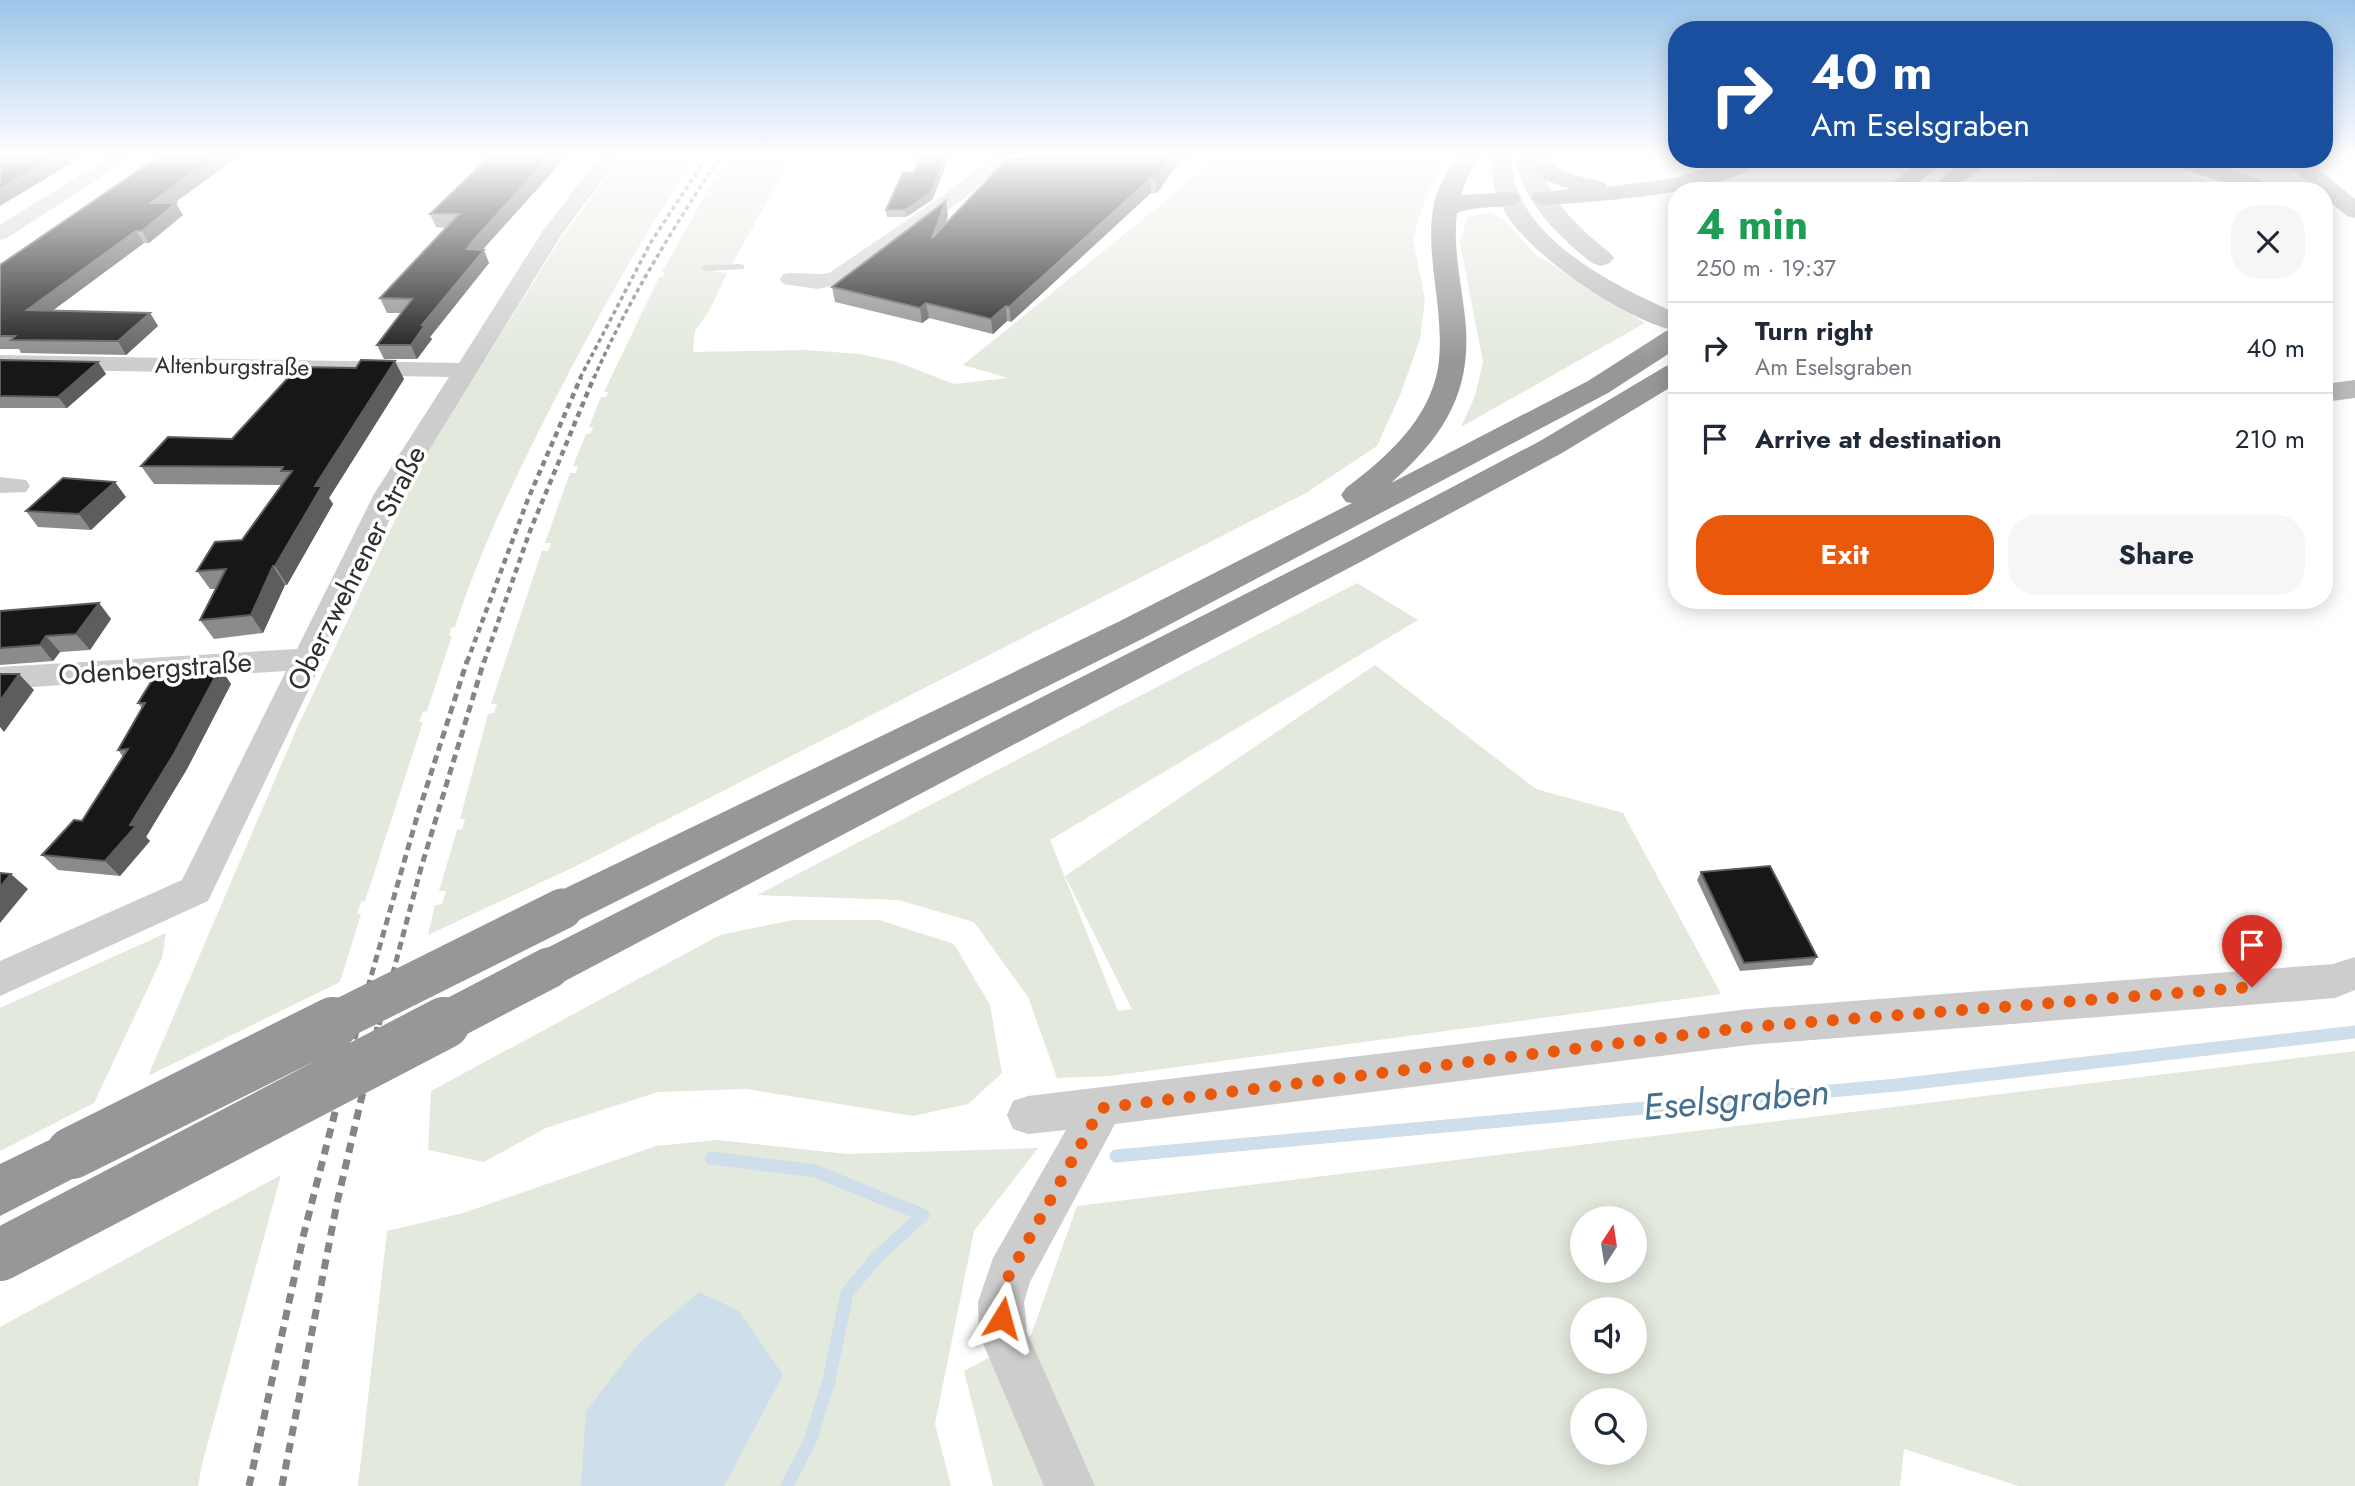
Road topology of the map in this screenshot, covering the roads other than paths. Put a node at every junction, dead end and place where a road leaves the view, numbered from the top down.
1 (15, 224) edge
2 (559, 224) edge
3 (914, 224) edge
4 (1443, 224) edge
5 (1527, 224) edge
6 (1564, 224) edge
7 (0, 234) edge
8 (740, 267) dead end
9 (706, 268) dead end
10 (791, 279) dead end
11 (1668, 297) edge
12 (1668, 319) edge
13 (1668, 354) edge
14 (1668, 355) edge
15 (0, 362) edge
16 (2355, 365) edge
17 (2333, 368) edge
18 (465, 370) junction
19 (2355, 389) edge
20 (2333, 392) edge
21 (1263, 560) junction
22 (309, 659) junction
23 (0, 678) edge
24 (2355, 974) edge
25 (0, 979) edge
26 (1101, 1108) junction
27 (1028, 1115) dead end
28 (0, 1191) edge
29 (0, 1255) edge
30 (1070, 1486) edge

1 - 7 street
2 - 18 street, Oberzwehrener Straße
3 - 10 street
4 - 21 highway
5 - 12 main road
6 - 11 main road
8 - 9 lane
13 - 21 highway
14 - 29 highway, bridge
15 - 18 street, Altenburgstraße
16 - 17 main road
18 - 22 street, Oberzwehrener Straße
19 - 20 main road
21 - 28 highway, bridge
22 - 23 street, Odenbergstraße
22 - 25 street, Oberzwehrener Straße
24 - 26 street
26 - 27 street
26 - 30 street

